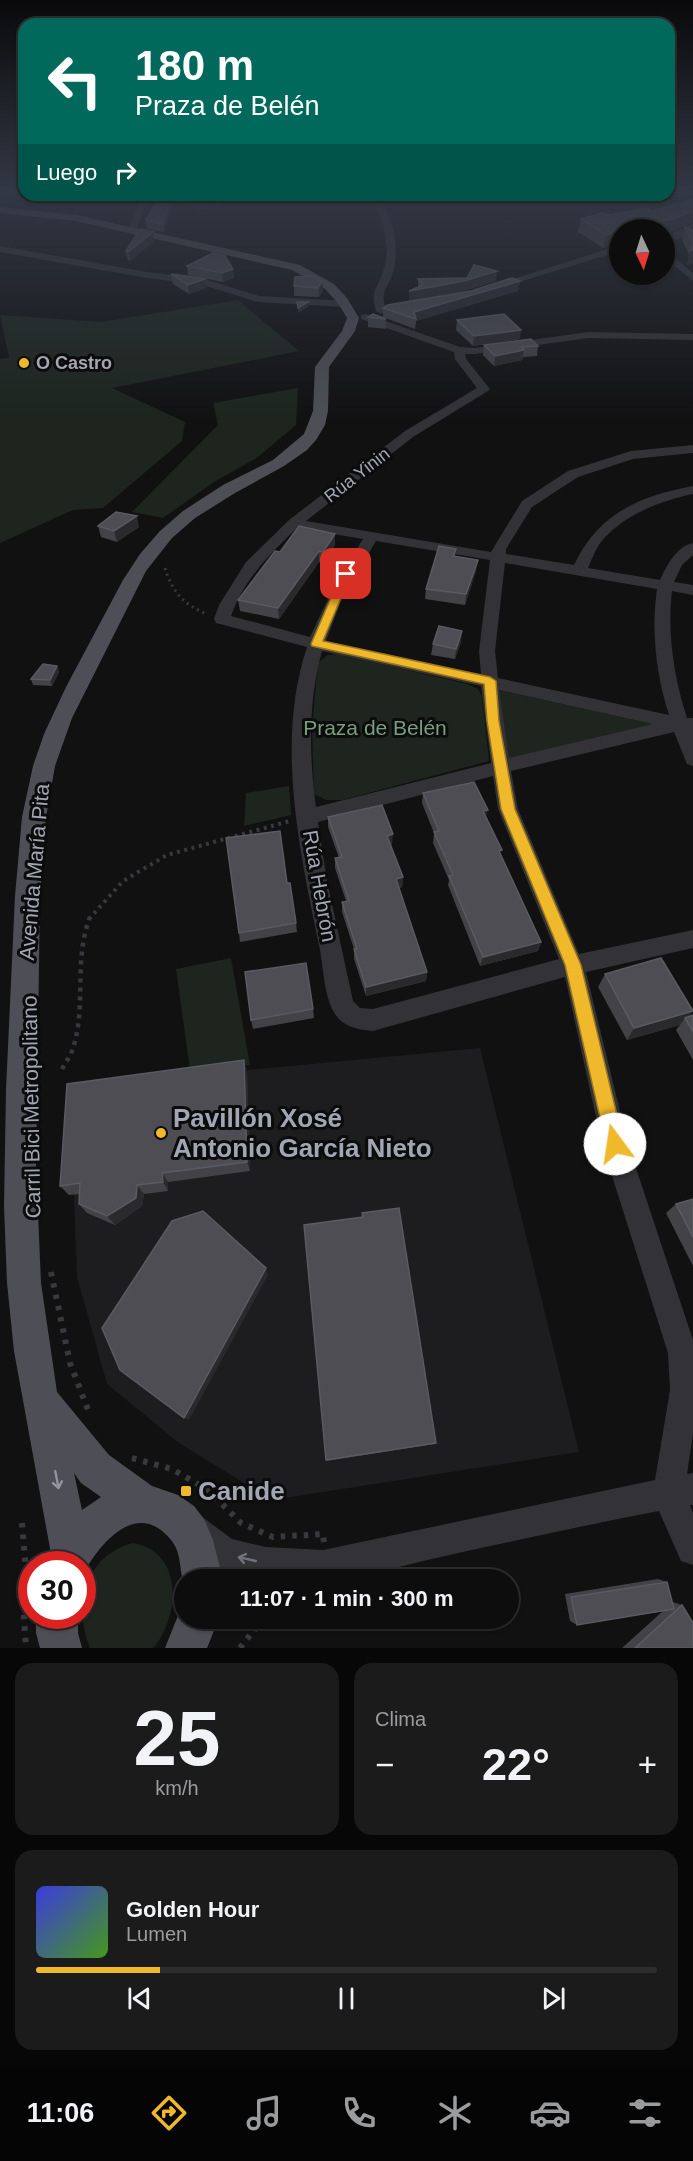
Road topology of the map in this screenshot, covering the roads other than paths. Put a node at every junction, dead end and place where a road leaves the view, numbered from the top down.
1 (101, 267) edge
2 (296, 267) edge
3 (389, 267) edge
4 (559, 267) edge
5 (681, 267) edge
6 (693, 278) edge
7 (476, 293) edge
8 (392, 309) edge
9 (381, 311) junction
10 (356, 313) junction
11 (693, 337) edge
12 (459, 350) junction
13 (693, 449) edge
14 (693, 490) edge
15 (294, 523) junction
16 (372, 536) junction
17 (693, 547) edge
18 (498, 557) junction
19 (579, 570) junction
20 (664, 586) junction
21 (693, 591) edge
22 (316, 644) junction
23 (490, 681) junction
24 (687, 724) edge
25 (693, 759) edge
26 (501, 767) junction
27 (308, 817) junction
28 (693, 939) edge
29 (573, 965) junction
30 (42, 1402) junction
31 (681, 1492) edge
32 (144, 1503) junction
33 (181, 1521) junction
34 (693, 1549) edge
35 (325, 1550) junction
36 (68, 1551) edge
37 (74, 1551) edge
38 (202, 1569) edge
39 (305, 1569) edge
40 (57, 1629) edge
41 (61, 1648) edge

1 - 10 street
2 - 10 main road
3 - 9 street
4 - 7 street
5 - 6 street
8 - 9 street
9 - 10 street
10 - 12 street
10 - 30 main road, Avenida María Pita
11 - 12 street
12 - 15 street, Rúa Yinin
13 - 18 street
14 - 19 street
15 - 16 street
15 - 22 street, Rúa Yinin
16 - 18 street
16 - 22 street, Rúa Hebrón
17 - 20 street
18 - 19 street
18 - 23 street
19 - 20 street
20 - 21 street
20 - 24 street
22 - 23 street
22 - 27 street, Rúa Hebrón
23 - 24 street
23 - 26 street
24 - 25 street
24 - 26 street
26 - 27 street
26 - 29 street
27 - 29 street, Rúa Hebrón
28 - 29 street
29 - 31 street
30 - 32 main road, Avenida María Pita
30 -> 36 main road
31 - 34 street
31 - 35 street
32 - 33 main road, Avenida María Pita
32 - 37 main road
35 -> 33 street
33 - 38 main road
35 - 39 street
40 - 41 main road

